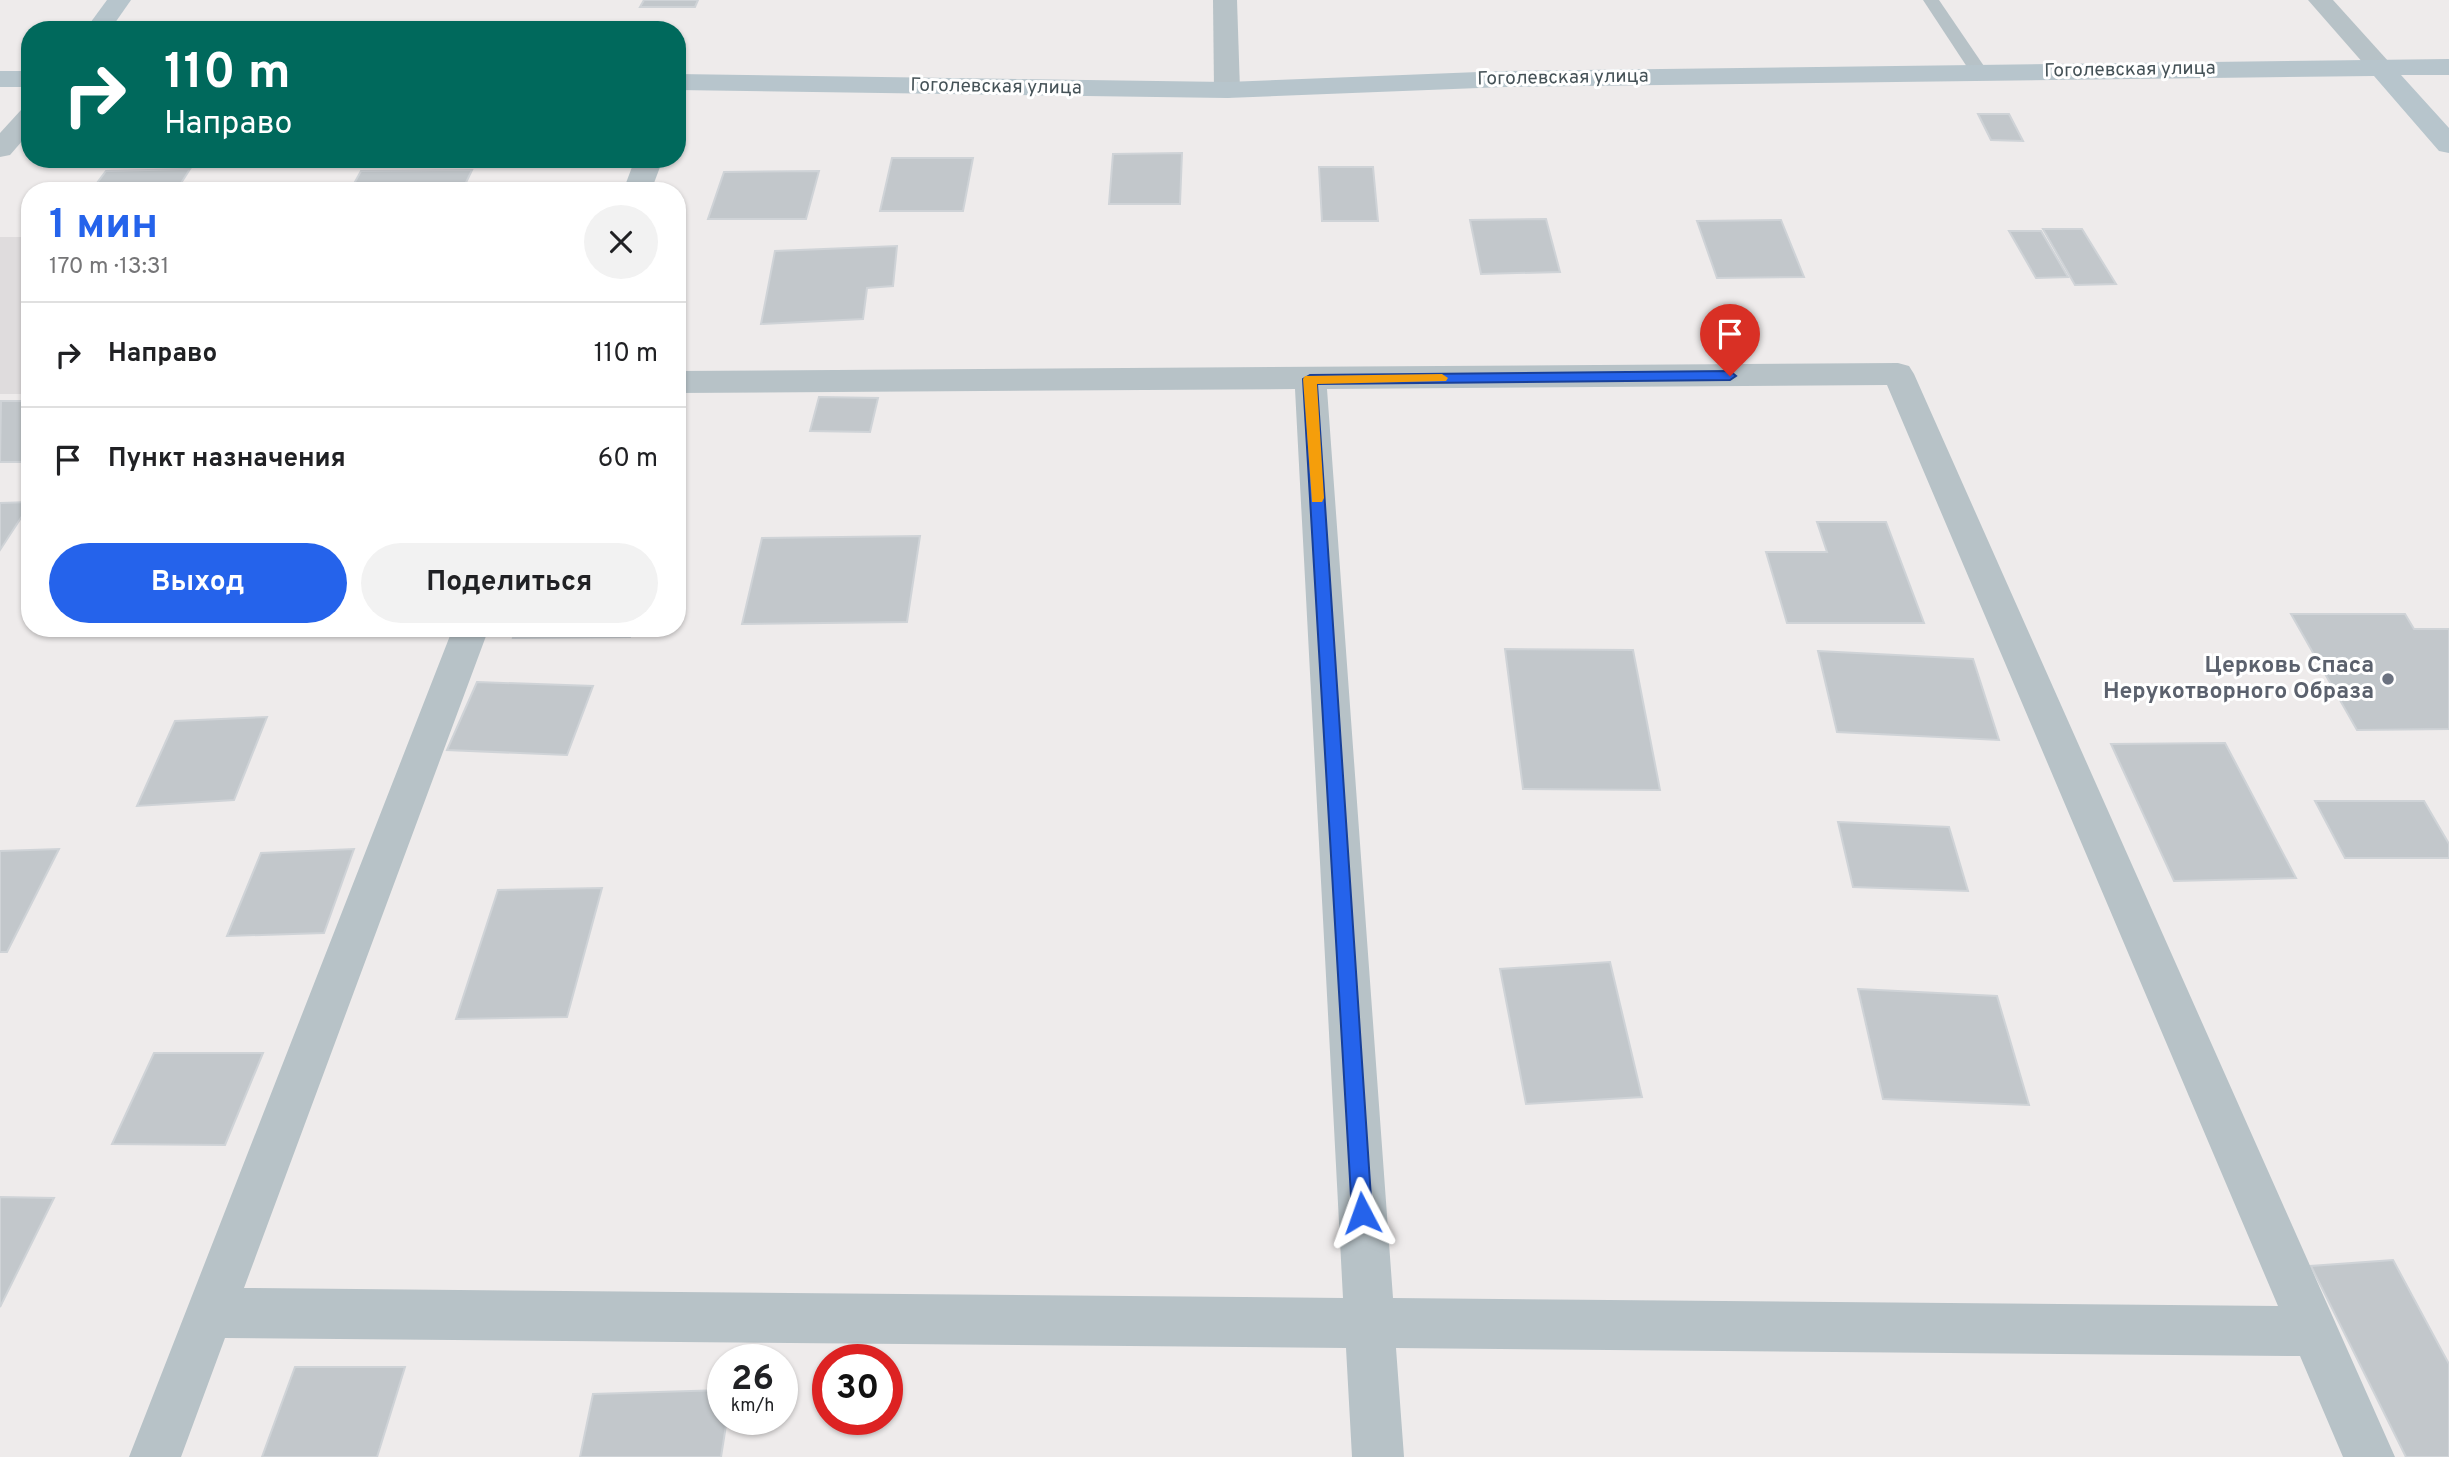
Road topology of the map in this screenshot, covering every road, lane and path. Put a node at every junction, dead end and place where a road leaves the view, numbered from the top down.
1 (119, 0) edge
2 (1225, 0) edge
3 (1931, 0) edge
4 (2320, 0) edge
5 (104, 21) edge
6 (2380, 67) junction
7 (2449, 67) edge
8 (1979, 72) junction
9 (0, 79) edge
10 (21, 79) edge
11 (686, 84) edge
12 (1227, 90) junction
13 (21, 126) edge
14 (2449, 145) edge
15 (0, 149) edge
16 (1310, 379) junction
17 (686, 382) edge
18 (468, 637) edge
19 (210, 1313) junction
20 (1369, 1324) junction
21 (2313, 1331) junction
22 (155, 1457) edge
23 (1378, 1457) edge
24 (2370, 1457) edge

1 - 5 street
2 - 12 street
3 - 8 lane
4 - 6 street
6 - 7 street, Гоголевская улица
6 - 8 street, Гоголевская улица
6 - 14 street
8 - 12 street, Гоголевская улица
9 - 10 street
11 - 12 street, Гоголевская улица
13 - 15 street
16 - 17 street
16 - 20 street
16 - 21 street
18 - 19 street
19 - 20 street
19 - 22 street
20 - 21 street
20 - 23 street
21 - 24 street

